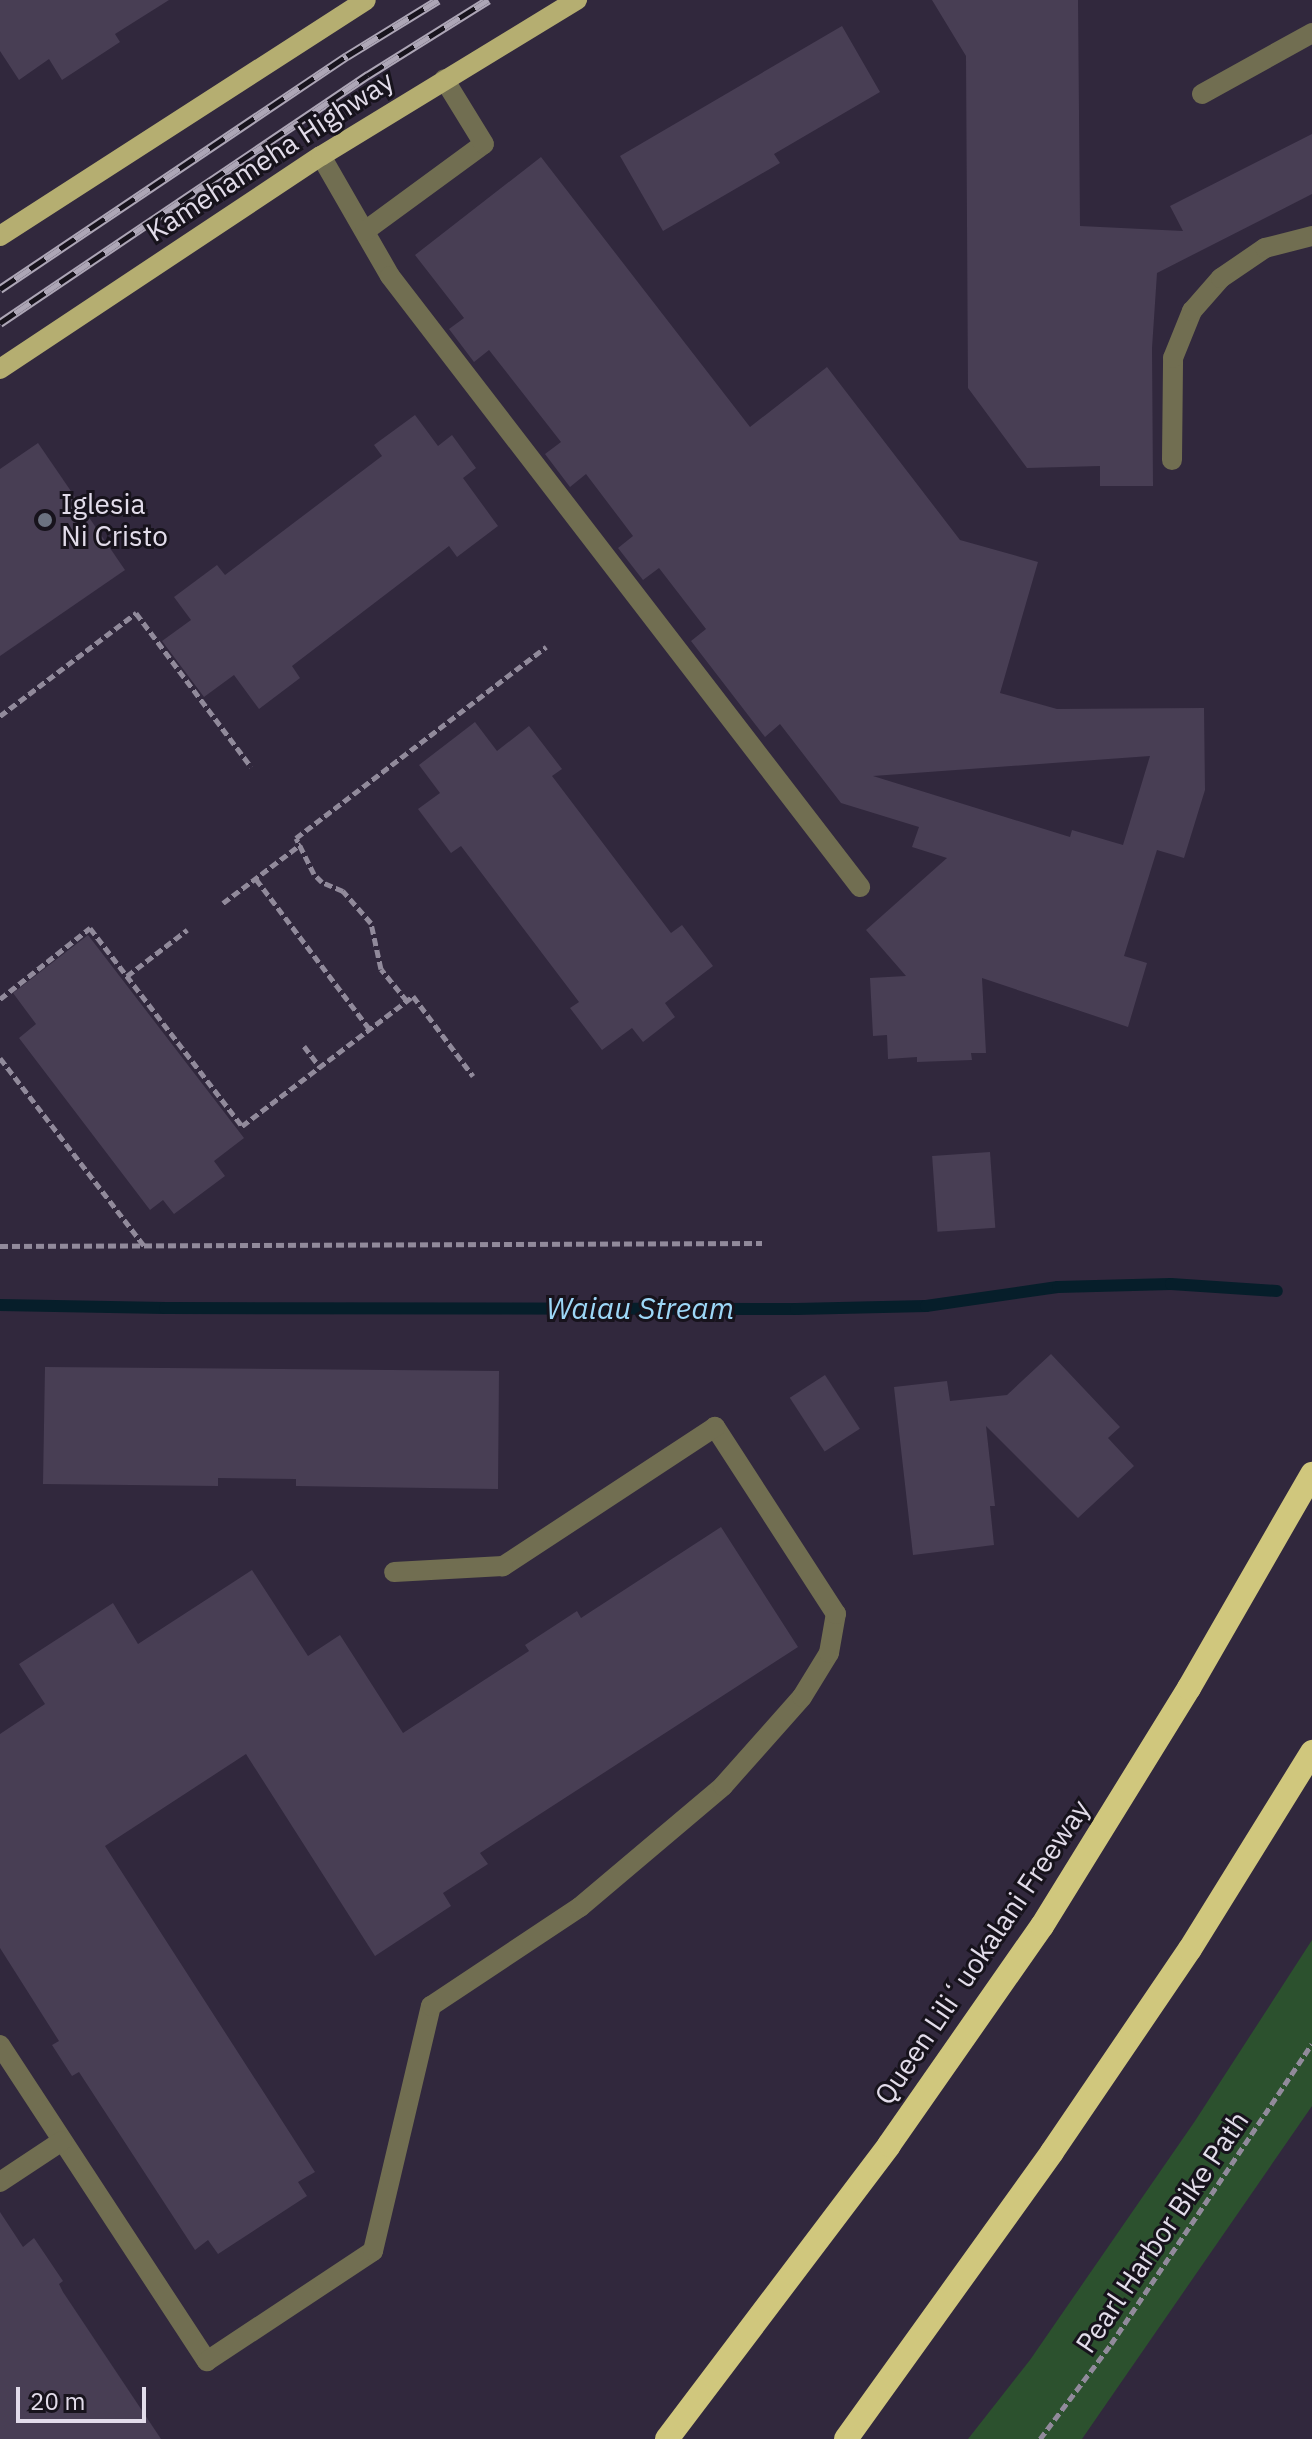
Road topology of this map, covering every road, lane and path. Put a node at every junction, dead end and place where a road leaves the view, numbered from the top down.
1 (366, 0) edge
2 (577, 0) edge
3 (1312, 33) edge
4 (444, 79) junction
5 (1202, 94) dead end
6 (321, 156) junction
7 (365, 231) junction
8 (0, 236) edge
9 (1312, 236) edge
10 (0, 369) edge
11 (1172, 460) dead end
12 (546, 647) dead end
13 (0, 716) edge
14 (251, 767) dead end
15 (301, 844) junction
16 (256, 879) junction
17 (860, 887) dead end
18 (223, 903) dead end
19 (187, 930) dead end
20 (127, 976) junction
21 (0, 999) edge
22 (407, 1001) junction
23 (370, 1030) junction
24 (304, 1046) dead end
25 (0, 1058) edge
26 (320, 1067) junction
27 (473, 1076) dead end
28 (762, 1243) dead end
29 (0, 1246) edge
30 (146, 1248) junction
31 (1312, 1474) edge
32 (394, 1572) dead end
33 (1312, 1752) edge
34 (1312, 2044) edge
35 (0, 2045) edge
36 (62, 2141) junction
37 (0, 2182) edge
38 (667, 2439) edge
39 (846, 2439) edge
40 (1040, 2439) edge

1 - 8 main road
2 - 4 main road, Kamehameha Highway
3 - 5 street
4 - 6 main road, Kamehameha Highway
4 - 7 street
6 - 7 street
6 - 10 main road, Kamehameha Highway
7 - 17 street
9 - 11 street
12 - 15 path
13 - 14 path
15 - 16 path
15 - 22 path
16 - 18 path
16 - 23 path
19 - 20 path
20 - 21 path
20 - 26 path
22 - 23 path
22 - 27 path
23 - 26 path
24 - 26 path
25 - 30 path
28 - 30 path
29 - 30 path
31 - 38 highway, Queen Liliʻuokalani Freeway
32 - 36 street
33 - 39 highway
34 - 40 path, Pearl Harbor Bike Path
35 - 36 street
36 - 37 street

